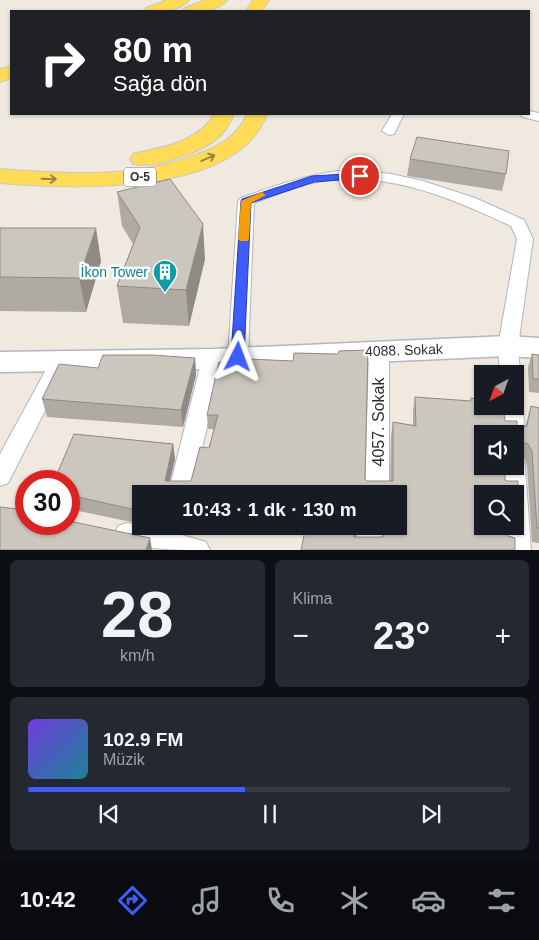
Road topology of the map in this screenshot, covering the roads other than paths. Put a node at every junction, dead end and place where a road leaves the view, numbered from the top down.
1 (180, 0) edge
2 (201, 0) edge
3 (219, 0) edge
4 (230, 0) edge
5 (155, 10) edge
6 (175, 10) edge
7 (194, 10) edge
8 (205, 10) edge
9 (223, 115) edge
10 (256, 115) edge
11 (397, 115) edge
12 (389, 130) dead end
13 (0, 158) edge
14 (0, 176) edge
15 (508, 346) junction
16 (539, 348) edge
17 (379, 350) junction
18 (225, 358) junction
19 (61, 360) junction
20 (0, 362) edge
21 (509, 365) edge
22 (514, 475) edge
23 (0, 476) edge
24 (183, 485) edge
25 (377, 485) edge
26 (105, 530) edge
27 (370, 535) edge
28 (169, 540) edge
29 (197, 550) edge
30 (367, 550) edge
31 (518, 550) edge

1 - 5 main road
2 - 6 main road
3 - 7 main road
4 - 8 main road
9 - 13 main road, O-5
14 -> 10 main road, O-5
11 - 12 street
15 - 16 street, 4088. Sokak
15 - 17 street, 4088. Sokak
15 - 18 street
15 - 21 street
17 - 18 street, 4088. Sokak
17 - 25 street, 4057. Sokak
18 - 19 street, 4088. Sokak
18 - 24 street
19 - 20 street, 4088. Sokak
19 - 23 street
22 - 31 street
26 - 28 street
27 - 30 street
28 - 29 street

